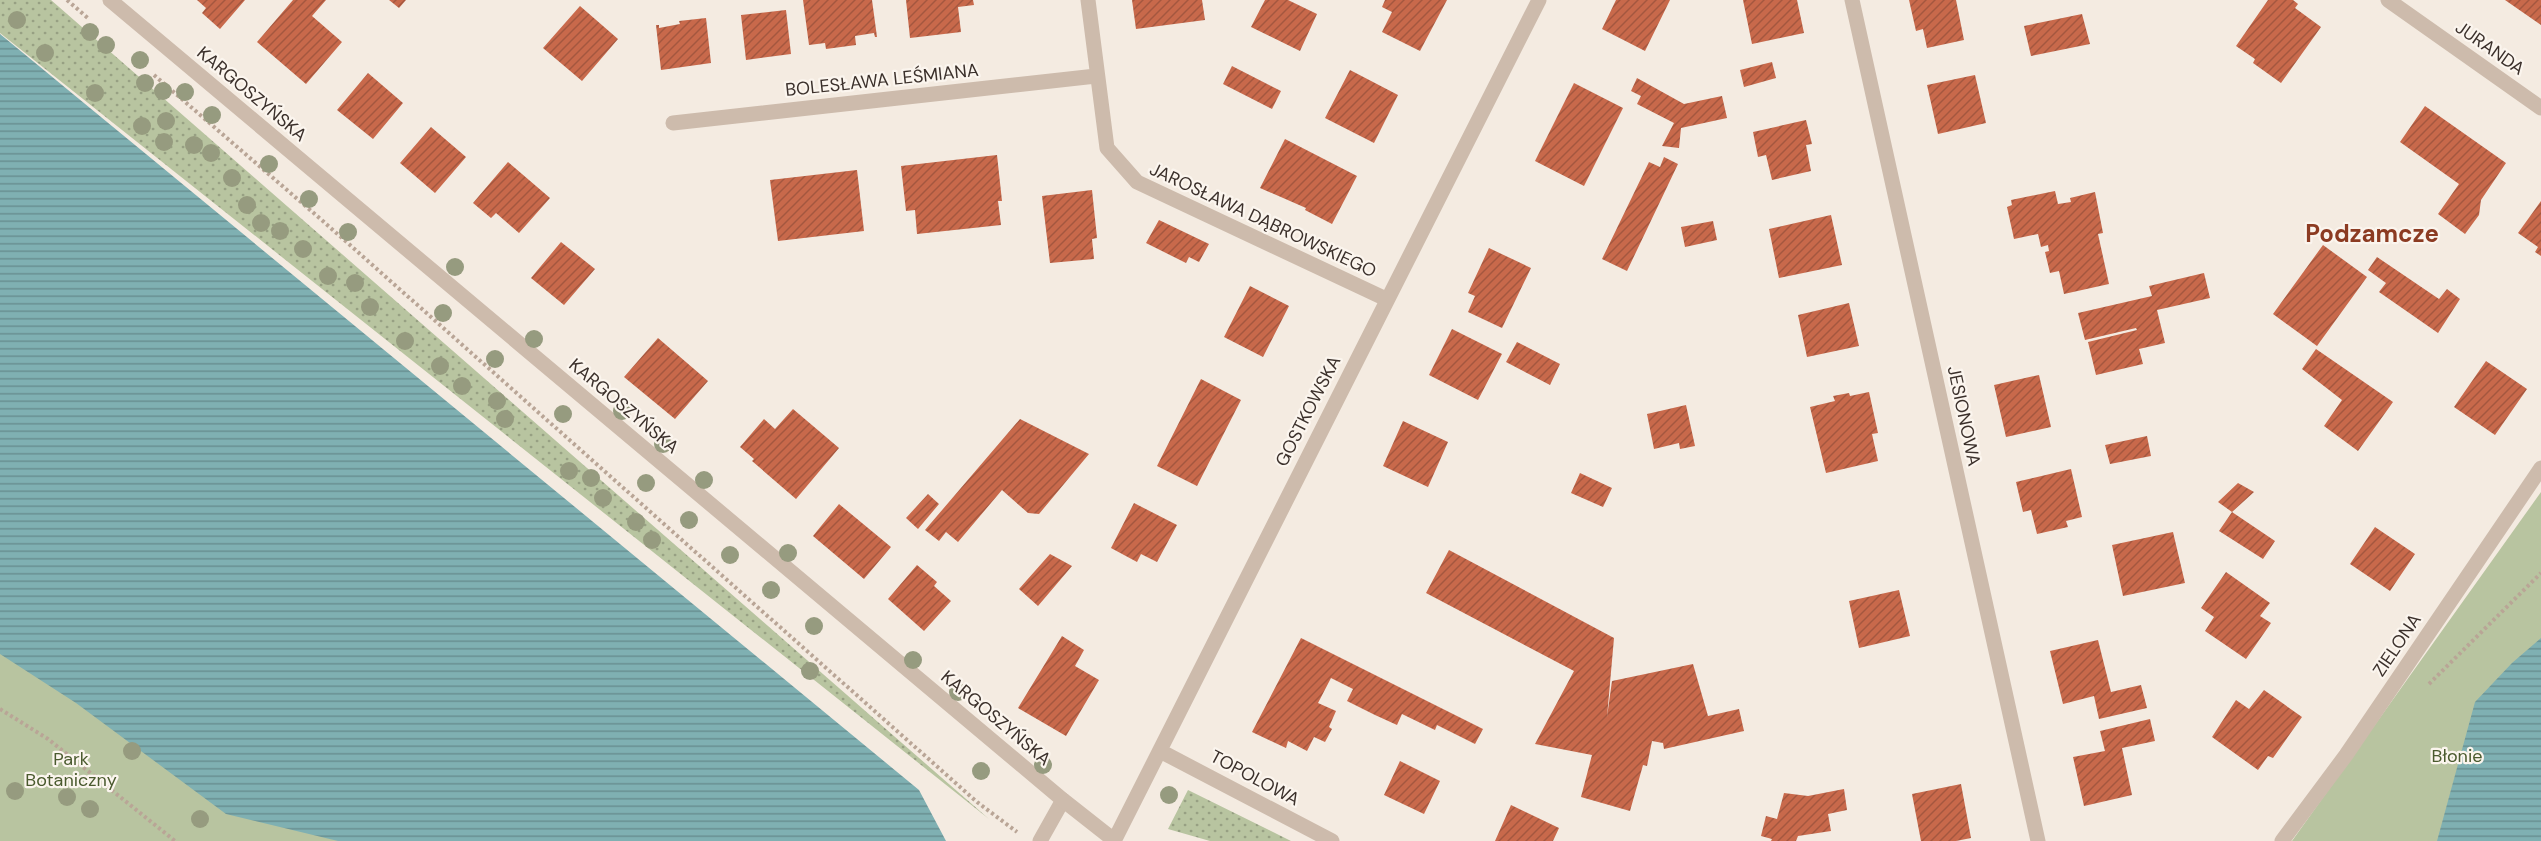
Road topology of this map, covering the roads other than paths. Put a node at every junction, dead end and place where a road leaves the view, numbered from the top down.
1 (110, 0) edge
2 (1088, 0) edge
3 (1539, 0) edge
4 (1852, 0) edge
5 (2388, 0) edge
6 (1096, 76) junction
7 (2541, 108) edge
8 (673, 123) dead end
9 (1386, 299) junction
10 (2541, 468) edge
11 (1160, 751) junction
12 (1063, 800) junction
13 (1040, 841) edge
14 (1114, 841) edge
15 (1332, 841) edge
16 (2038, 841) edge
17 (2282, 841) edge

1 - 12 street, KARGOSZYŃSKA
2 - 6 street, JAROSŁAWA DĄBROWSKIEGO
3 - 9 street, GOSTKOWSKA
4 - 16 street, JESIONOWA
5 - 7 street, JURANDA
6 - 8 street, BOLESŁAWA LEŚMIANA
6 - 9 street, JAROSŁAWA DĄBROWSKIEGO
9 - 11 street, GOSTKOWSKA
10 - 17 street, ZIELONA
11 - 14 street, GOSTKOWSKA
11 - 15 street, TOPOLOWA
12 - 13 street
12 - 14 street, KARGOSZYŃSKA

